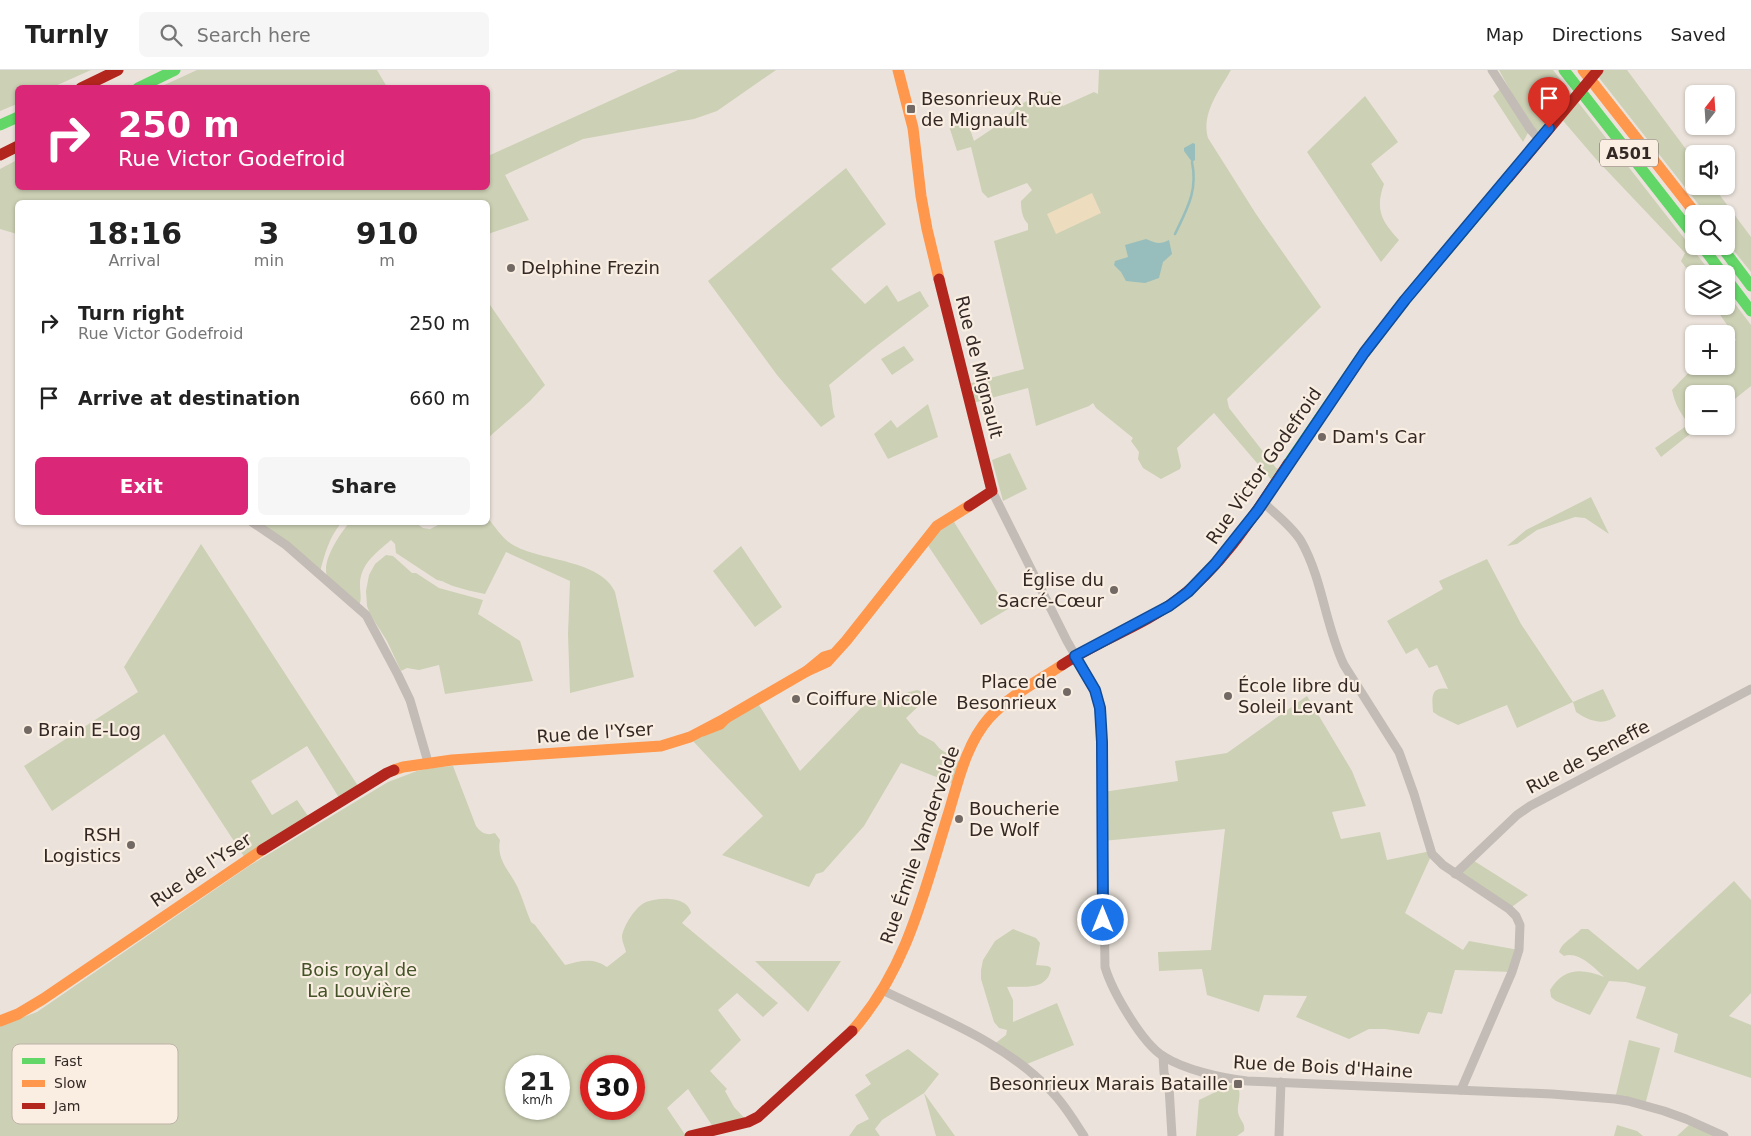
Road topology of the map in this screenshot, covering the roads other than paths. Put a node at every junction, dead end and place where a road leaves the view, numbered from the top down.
1 (118, 70) edge
2 (175, 70) edge
3 (898, 70) edge
4 (1492, 70) edge
5 (1564, 70) edge
6 (1583, 70) edge
7 (1598, 70) edge
8 (86, 85) edge
9 (144, 85) edge
10 (1539, 139) junction
11 (15, 148) edge
12 (0, 155) edge
13 (1689, 205) edge
14 (1685, 225) edge
15 (1727, 255) edge
16 (1751, 286) edge
17 (1735, 290) edge
18 (1751, 311) edge
19 (992, 491) junction
20 (1263, 502) junction
21 (256, 525) edge
22 (1075, 656) junction
23 (1751, 689) edge
24 (428, 762) junction
25 (1455, 874) junction
26 (882, 990) junction
27 (0, 1021) edge
28 (1162, 1056) junction
29 (1281, 1082) junction
30 (1462, 1090) junction
31 (690, 1136) edge
32 (1084, 1136) edge
33 (1172, 1136) edge
34 (1279, 1136) edge
35 (1724, 1136) edge

1 - 8 main road
2 - 9 main road
3 - 19 main road, Rue de Mignault
4 - 10 street
5 - 14 main road, A501
6 - 13 main road, A501
7 - 10 main road, Rue Victor Godefroid
10 - 20 main road, Rue Victor Godefroid
11 - 12 main road
15 - 16 main road
17 - 18 main road
19 - 22 street, Rue de Mignault
19 - 24 main road, Rue de l'Yser
20 - 22 main road, Rue Victor Godefroid
20 - 25 street
21 - 24 street
22 - 26 main road, Rue Émile Vandervelde
22 - 28 street, Rue de Bois d'Haine
23 - 25 street, Rue de Seneffe
24 - 27 main road, Rue de l'Yser
25 - 30 street
26 - 31 main road, Rue Émile Vandervelde
26 - 32 street
28 - 29 street, Rue de Bois d'Haine
28 - 33 street
29 - 30 street, Rue de Bois d'Haine
29 - 34 street
30 - 35 street, Rue de Bois d'Haine

